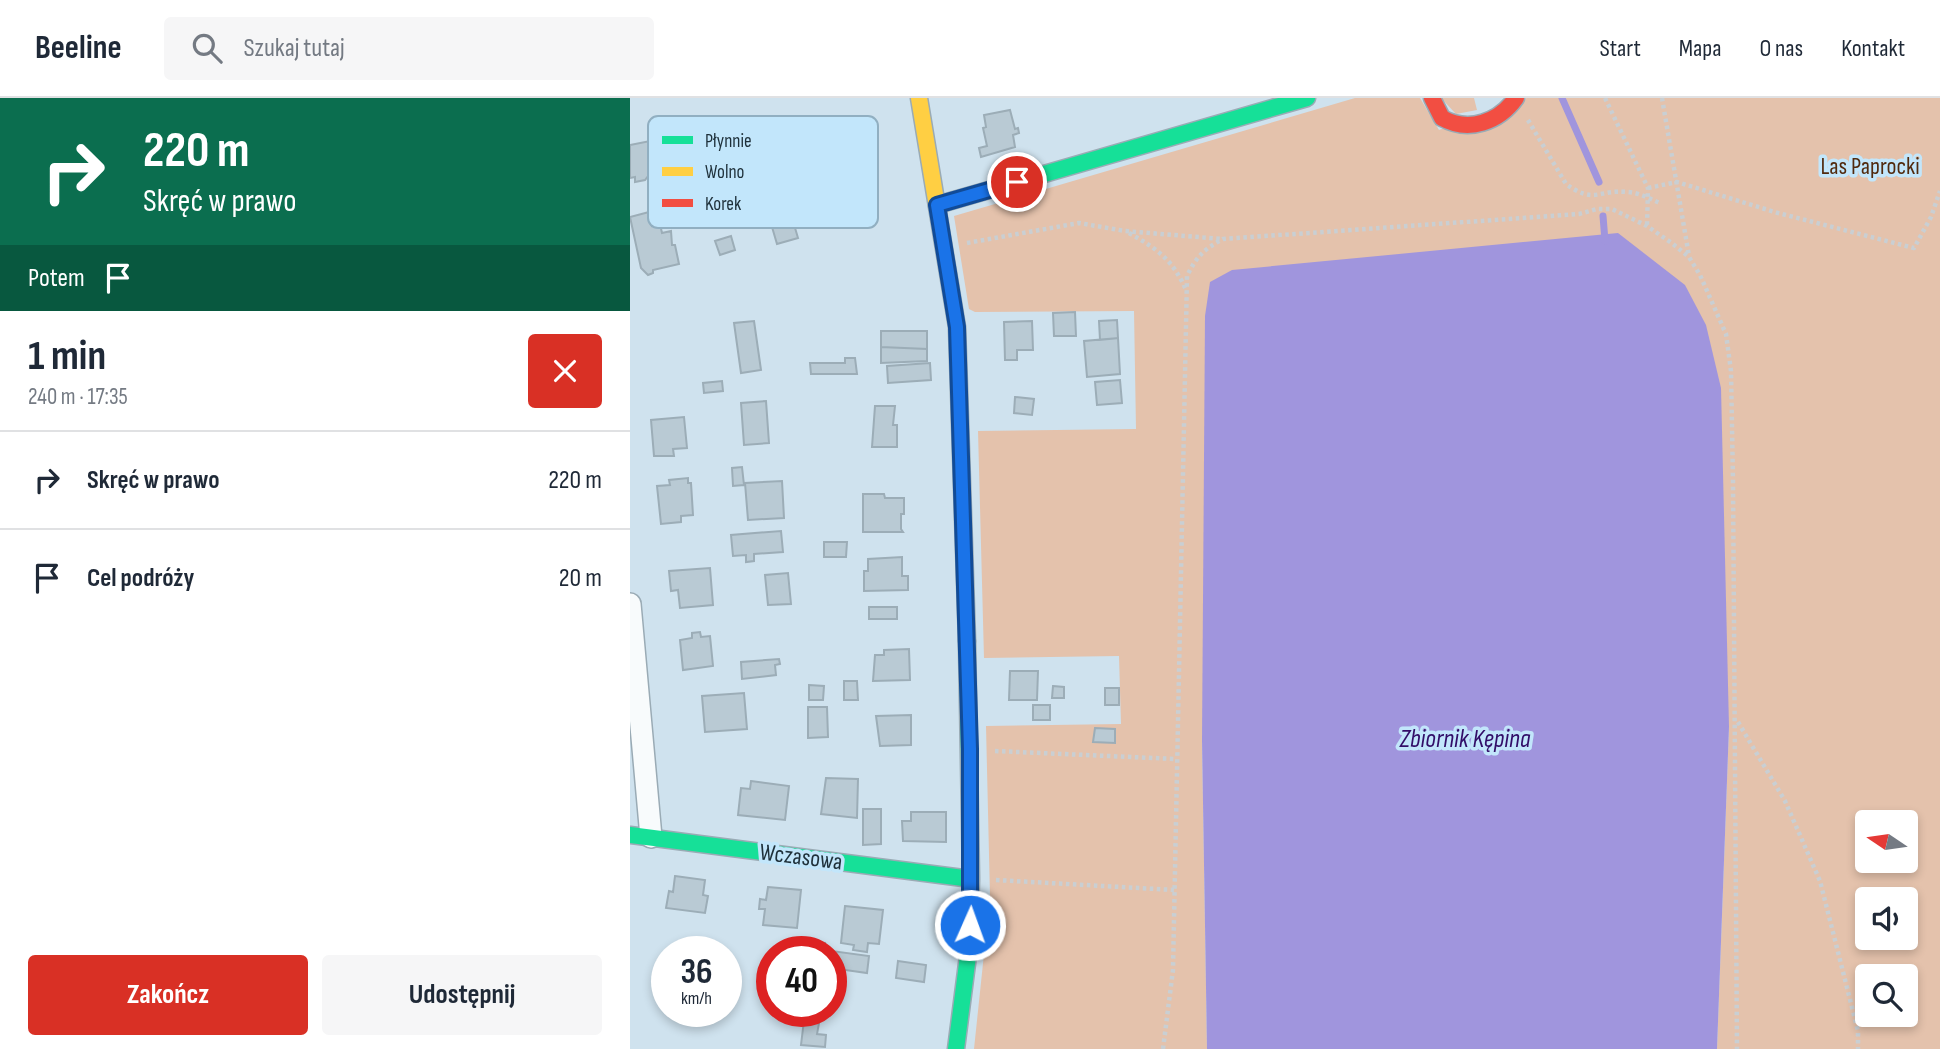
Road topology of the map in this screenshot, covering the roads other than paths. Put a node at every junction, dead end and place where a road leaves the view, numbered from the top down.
1 (919, 98) edge
2 (1307, 98) edge
3 (1432, 98) edge
4 (1516, 99) edge
5 (937, 205) junction
6 (630, 604) edge
7 (640, 836) edge
8 (971, 879) junction
9 (956, 1049) edge

1 - 5 street
2 - 5 street
3 - 4 street
5 - 8 street
6 - 7 street
7 - 8 street, Wczasowa
8 - 9 street

